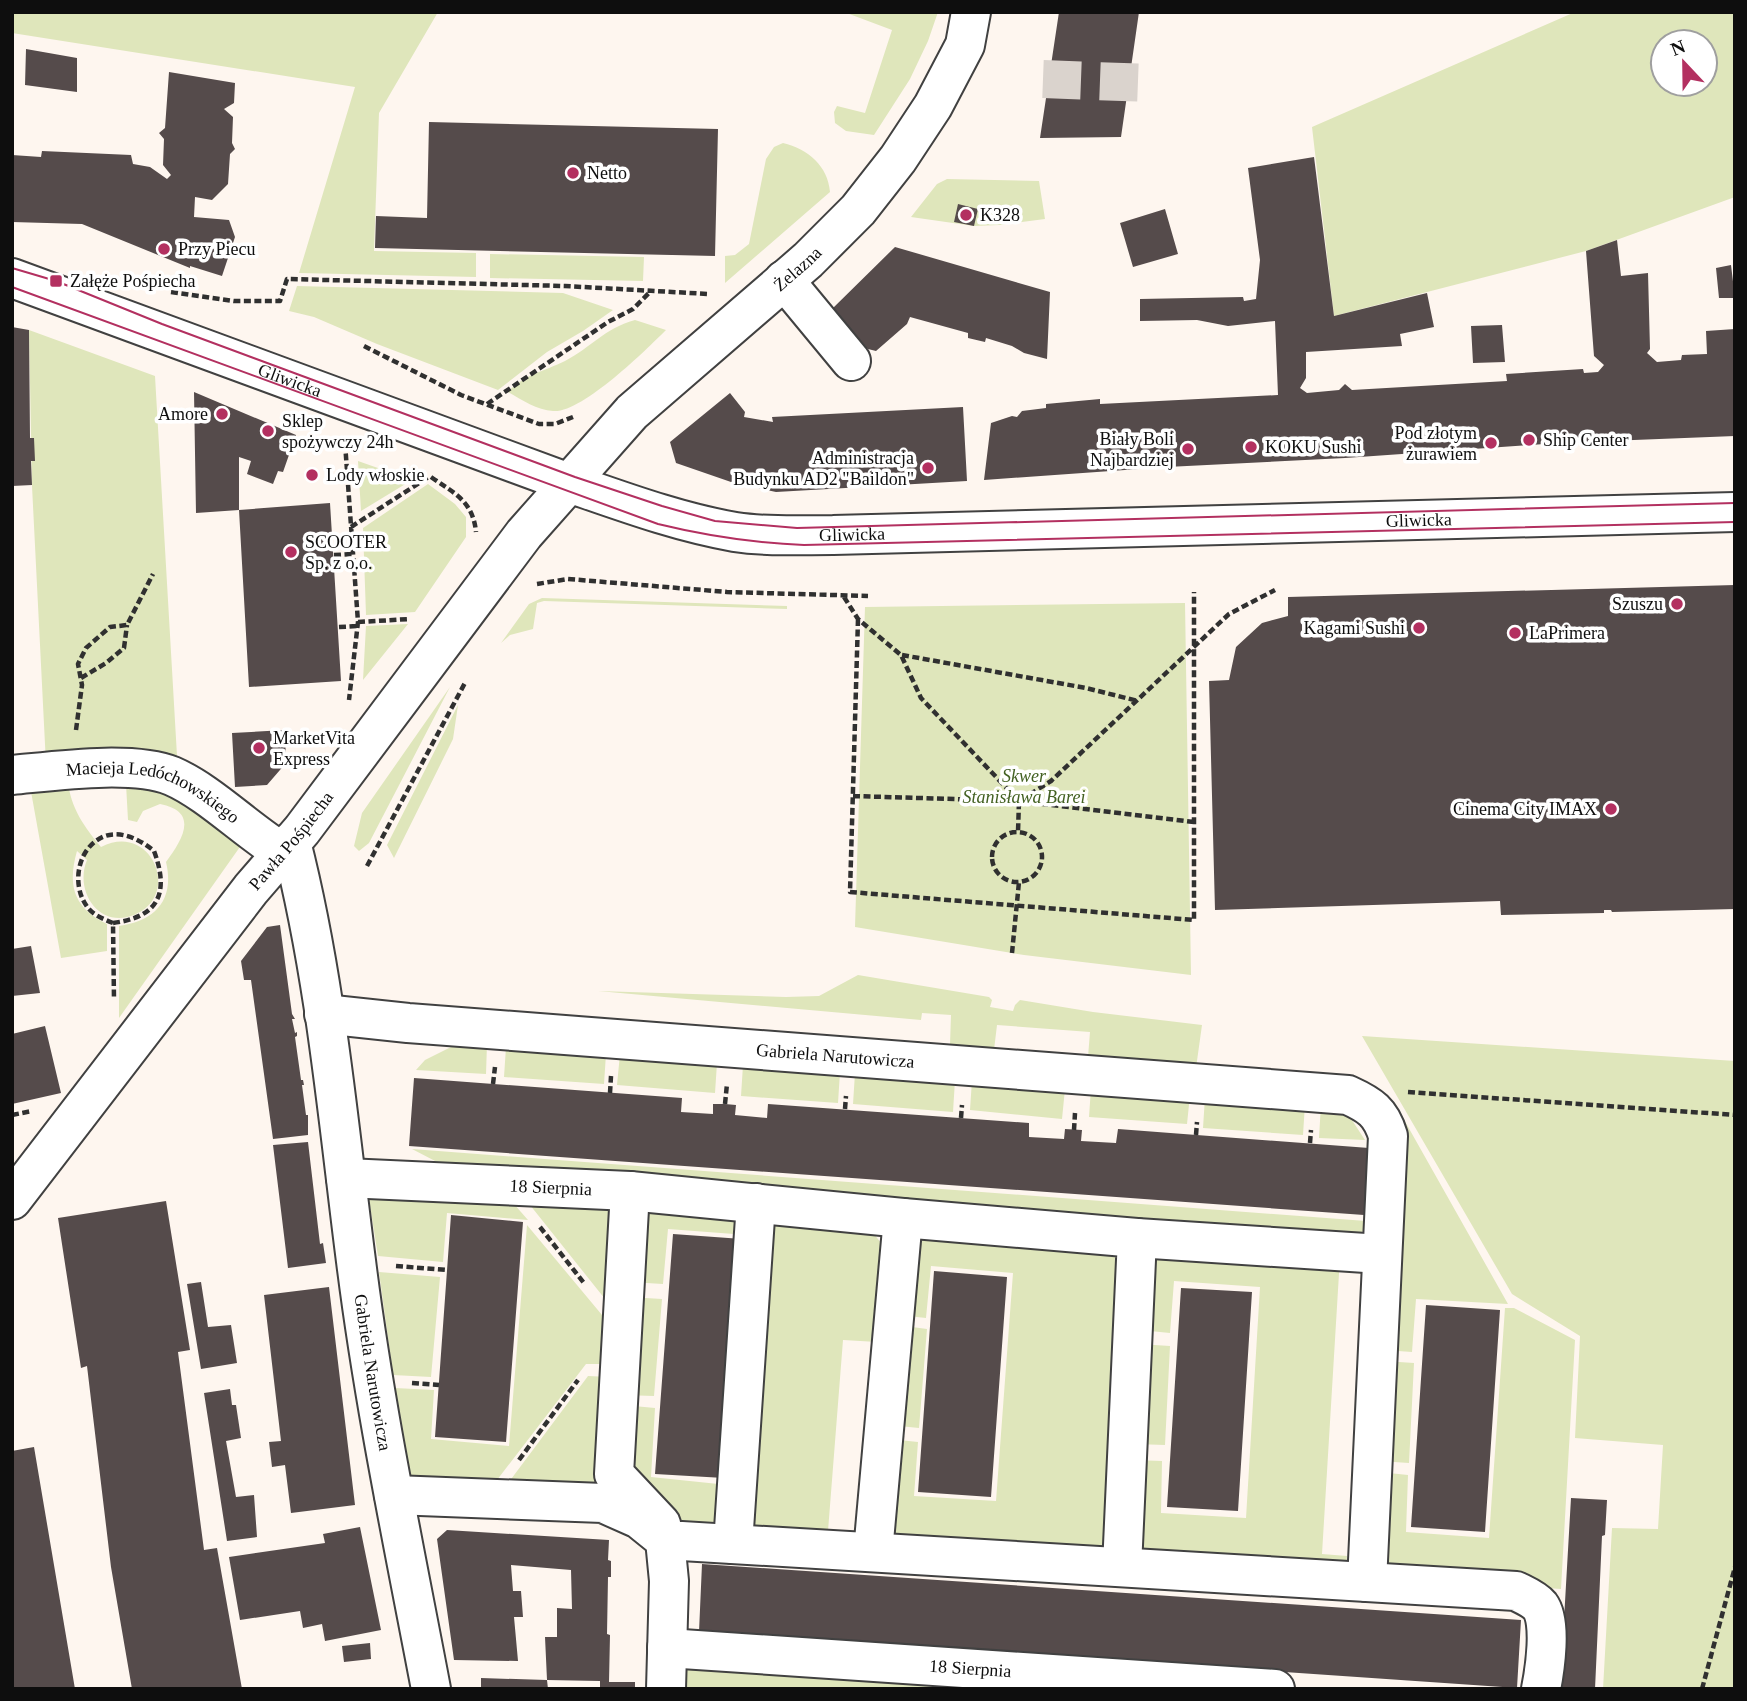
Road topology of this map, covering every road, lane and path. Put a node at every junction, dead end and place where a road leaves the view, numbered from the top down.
1 (971, 12) edge
2 (12, 278) edge
3 (784, 280) junction
4 (652, 290) junction
5 (167, 291) dead end
6 (721, 295) dead end
7 (364, 346) dead end
8 (851, 361) dead end
9 (486, 404) junction
10 (584, 410) dead end
11 (345, 443) dead end
12 (430, 476) dead end
13 (569, 483) junction
14 (1735, 512) edge
15 (351, 527) junction
16 (353, 554) junction
17 (334, 555) dead end
18 (153, 574) dead end
19 (535, 584) dead end
20 (1275, 590) dead end
21 (1194, 592) dead end
22 (868, 596) dead end
23 (844, 597) junction
24 (416, 619) dead end
25 (858, 619) junction
26 (358, 624) junction
27 (127, 625) junction
28 (339, 627) dead end
29 (1194, 645) junction
30 (901, 655) junction
31 (81, 678) junction
32 (466, 681) dead end
33 (1138, 701) junction
34 (348, 712) dead end
35 (86, 768) junction
36 (12, 775) edge
37 (853, 796) junction
38 (1019, 801) junction
39 (1194, 822) junction
40 (1018, 832) junction
41 (287, 847) junction
42 (368, 866) dead end
43 (1019, 882) junction
44 (1018, 906) junction
45 (113, 923) junction
46 (1012, 953) dead end
47 (114, 1001) dead end
48 (324, 1014) junction
49 (1407, 1092) dead end
50 (1735, 1115) edge
51 (25, 1163) edge
52 (346, 1178) junction
53 (515, 1185) junction
54 (630, 1191) junction
55 (12, 1200) edge
56 (756, 1203) junction
57 (903, 1218) junction
58 (1137, 1238) junction
59 (1381, 1254) junction
60 (356, 1263) junction
61 (447, 1270) dead end
62 (623, 1308) junction
63 (620, 1370) junction
64 (394, 1495) junction
65 (490, 1499) junction
66 (665, 1540) junction
67 (733, 1544) junction
68 (873, 1552) junction
69 (1122, 1567) junction
70 (1735, 1567) edge
71 (1367, 1582) junction
72 (667, 1648) junction
73 (431, 1689) edge
74 (666, 1689) edge
75 (1275, 1689) edge
76 (1541, 1689) edge
77 (1702, 1689) edge

1 - 3 street, Żelazna
2 - 13 street, Gliwicka
3 - 8 street
3 - 13 street, Żelazna
4 - 5 path
4 - 6 path
4 - 9 path
7 - 9 path
9 - 10 path
11 - 15 path
12 - 15 path
13 - 14 street, Gliwicka
13 - 41 street, Pawła Pośpiecha
15 - 16 path
16 - 17 path
16 - 26 path
18 - 27 path
19 - 23 path
20 - 29 path
21 - 29 path
22 - 23 path
23 - 25 path
24 - 26 path
25 - 30 path
25 - 37 path
26 - 28 path
26 - 34 path
27 - 31 path
27 - 31 path
29 - 33 path
29 - 39 path
30 - 33 path
30 - 38 path
31 - 35 path
32 - 42 path
33 - 38 path
35 - 36 street, Macieja Ledóchowskiego
35 - 41 street, Macieja Ledóchowskiego
37 - 38 path
37 - 44 path
38 - 39 path
38 - 40 path
39 - 44 path
40 - 43 path
40 - 43 path
41 - 48 street, Gabriela Narutowicza
41 - 51 street, Pawła Pośpiecha
43 - 44 path
44 - 46 path
45 - 45 path
45 - 47 path
48 - 52 street, Gabriela Narutowicza
48 - 59 street, Gabriela Narutowicza
49 - 50 path
51 - 55 street, Pawła Pośpiecha
52 - 53 street, 18 Sierpnia
52 - 60 street, Gabriela Narutowicza
53 - 54 street, 18 Sierpnia
53 - 62 path
54 - 56 street, 18 Sierpnia
54 - 62 street
56 - 57 street, 18 Sierpnia
56 - 67 street
57 - 58 street, 18 Sierpnia
57 - 68 street
58 - 59 street, 18 Sierpnia
58 - 69 street
59 - 71 street
60 - 61 path
60 - 64 street, Gabriela Narutowicza
62 - 63 street
63 - 65 path
63 - 66 street
64 - 65 street
64 - 73 street, Gabriela Narutowicza
65 - 66 street
66 - 67 street
66 - 72 street
67 - 68 street
68 - 69 street
69 - 71 street
70 - 77 path
71 - 76 street
72 - 74 street
72 - 75 street, 18 Sierpnia

